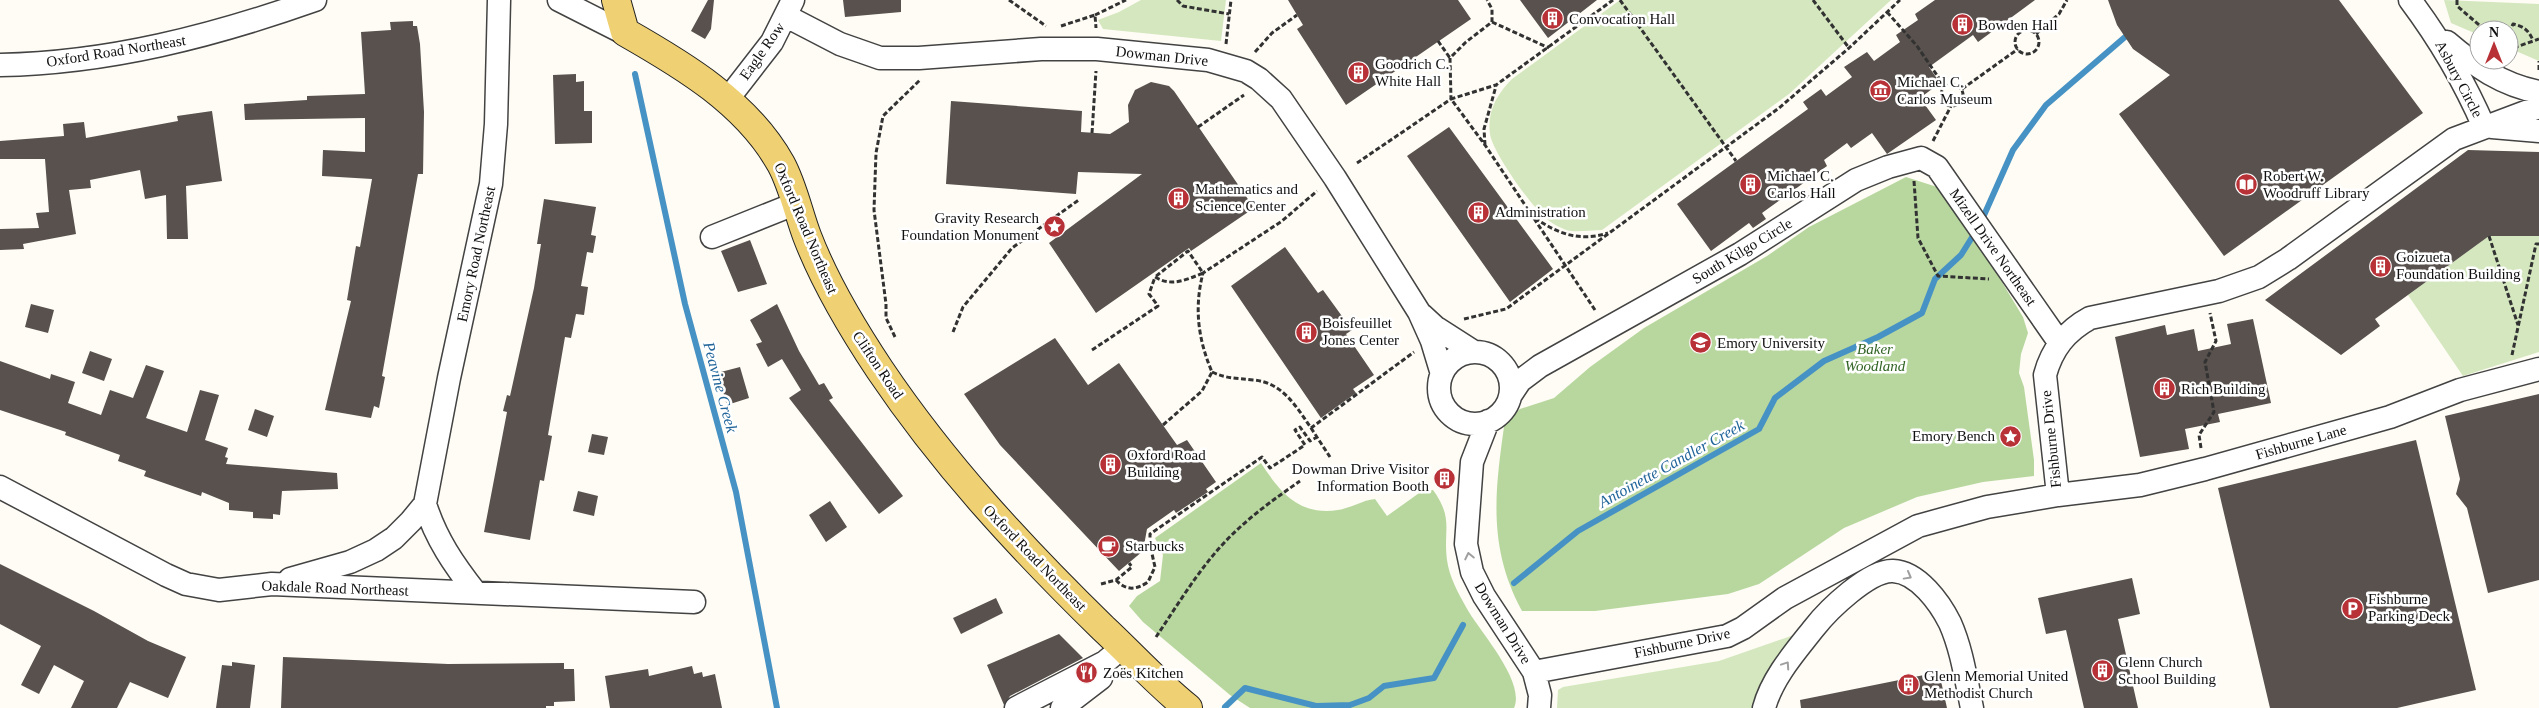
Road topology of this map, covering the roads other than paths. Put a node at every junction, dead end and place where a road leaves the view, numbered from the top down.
1 (315, 0) edge
2 (499, 0) edge
3 (559, 0) edge
4 (616, 0) edge
5 (2410, 0) edge
6 (790, 8) edge
7 (2434, 32) junction
8 (660, 52) junction
9 (0, 65) edge
10 (691, 72) joint
11 (2539, 92) edge
12 (2539, 107) edge
13 (735, 108) junction
14 (2484, 127) junction
15 (2539, 131) edge
16 (772, 150) joint
17 (1923, 162) joint
18 (797, 203) junction
19 (712, 237) dead end
20 (1419, 312) junction
21 (2059, 342) junction
22 (1474, 352) junction
23 (1540, 366) junction
24 (1504, 367) junction
25 (2539, 369) edge
26 (1442, 374) junction
27 (1510, 396) junction
28 (902, 400) joint
29 (1488, 421) junction
30 (0, 487) edge
31 (2058, 495) junction
32 (425, 504) junction
33 (983, 505) joint
34 (1868, 553) junction
35 (1880, 574) junction
36 (272, 584) junction
37 (476, 593) junction
38 (694, 602) dead end
39 (1127, 651) junction
40 (1534, 672) junction
41 (1016, 708) edge
42 (1062, 708) edge
43 (1188, 708) edge
44 (1539, 708) edge
45 (1764, 708) edge
46 (1972, 708) edge

1 - 9 street, Oxford Road Northeast
2 - 32 street, Emory Road Northeast
3 - 8 street
4 - 8 main road
5 - 7 street, Asbury Circle
6 - 13 street, Eagle Row
6 - 20 street, Dowman Drive
7 - 11 street, Asbury Circle
7 - 14 street, Asbury Circle
8 - 10 street
10 - 13 main road
12 - 14 street, Fishburne Drive
13 - 16 main road
14 - 15 street, Fishburne Drive
14 - 21 street, Fishburne Drive
16 - 18 street, Oxford Road Northeast
17 - 21 street, Mizell Drive Northeast
17 - 23 street, South Kilgo Circle
18 - 19 street
18 - 28 street, Oxford Road Northeast
20 - 22 street, Dowman Drive
20 - 26 street, Dowman Drive
21 - 31 street, Fishburne Drive
22 - 24 street, Dowman Drive
22 - 26 street
23 - 24 street, South Kilgo Circle
23 - 27 street, South Kilgo Circle
24 - 27 street
25 - 31 street, Fishburne Lane
26 - 29 street, Dowman Drive
27 - 29 street, Dowman Drive
28 - 33 main road, Clifton Road
40 -> 29 street, Dowman Drive
30 - 36 street, Oakdale Road Northeast
31 - 34 street, Fishburne Drive
32 - 36 street
32 - 37 street
33 - 39 street, Oxford Road Northeast
34 - 35 street
34 - 40 street, Fishburne Drive
45 -> 35 street
35 -> 46 street
36 - 37 street, Oakdale Road Northeast
37 - 38 street, Oakdale Road Northeast
39 - 41 street
39 - 42 street
39 - 43 street, Oxford Road Northeast
40 - 44 street, Dowman Drive

